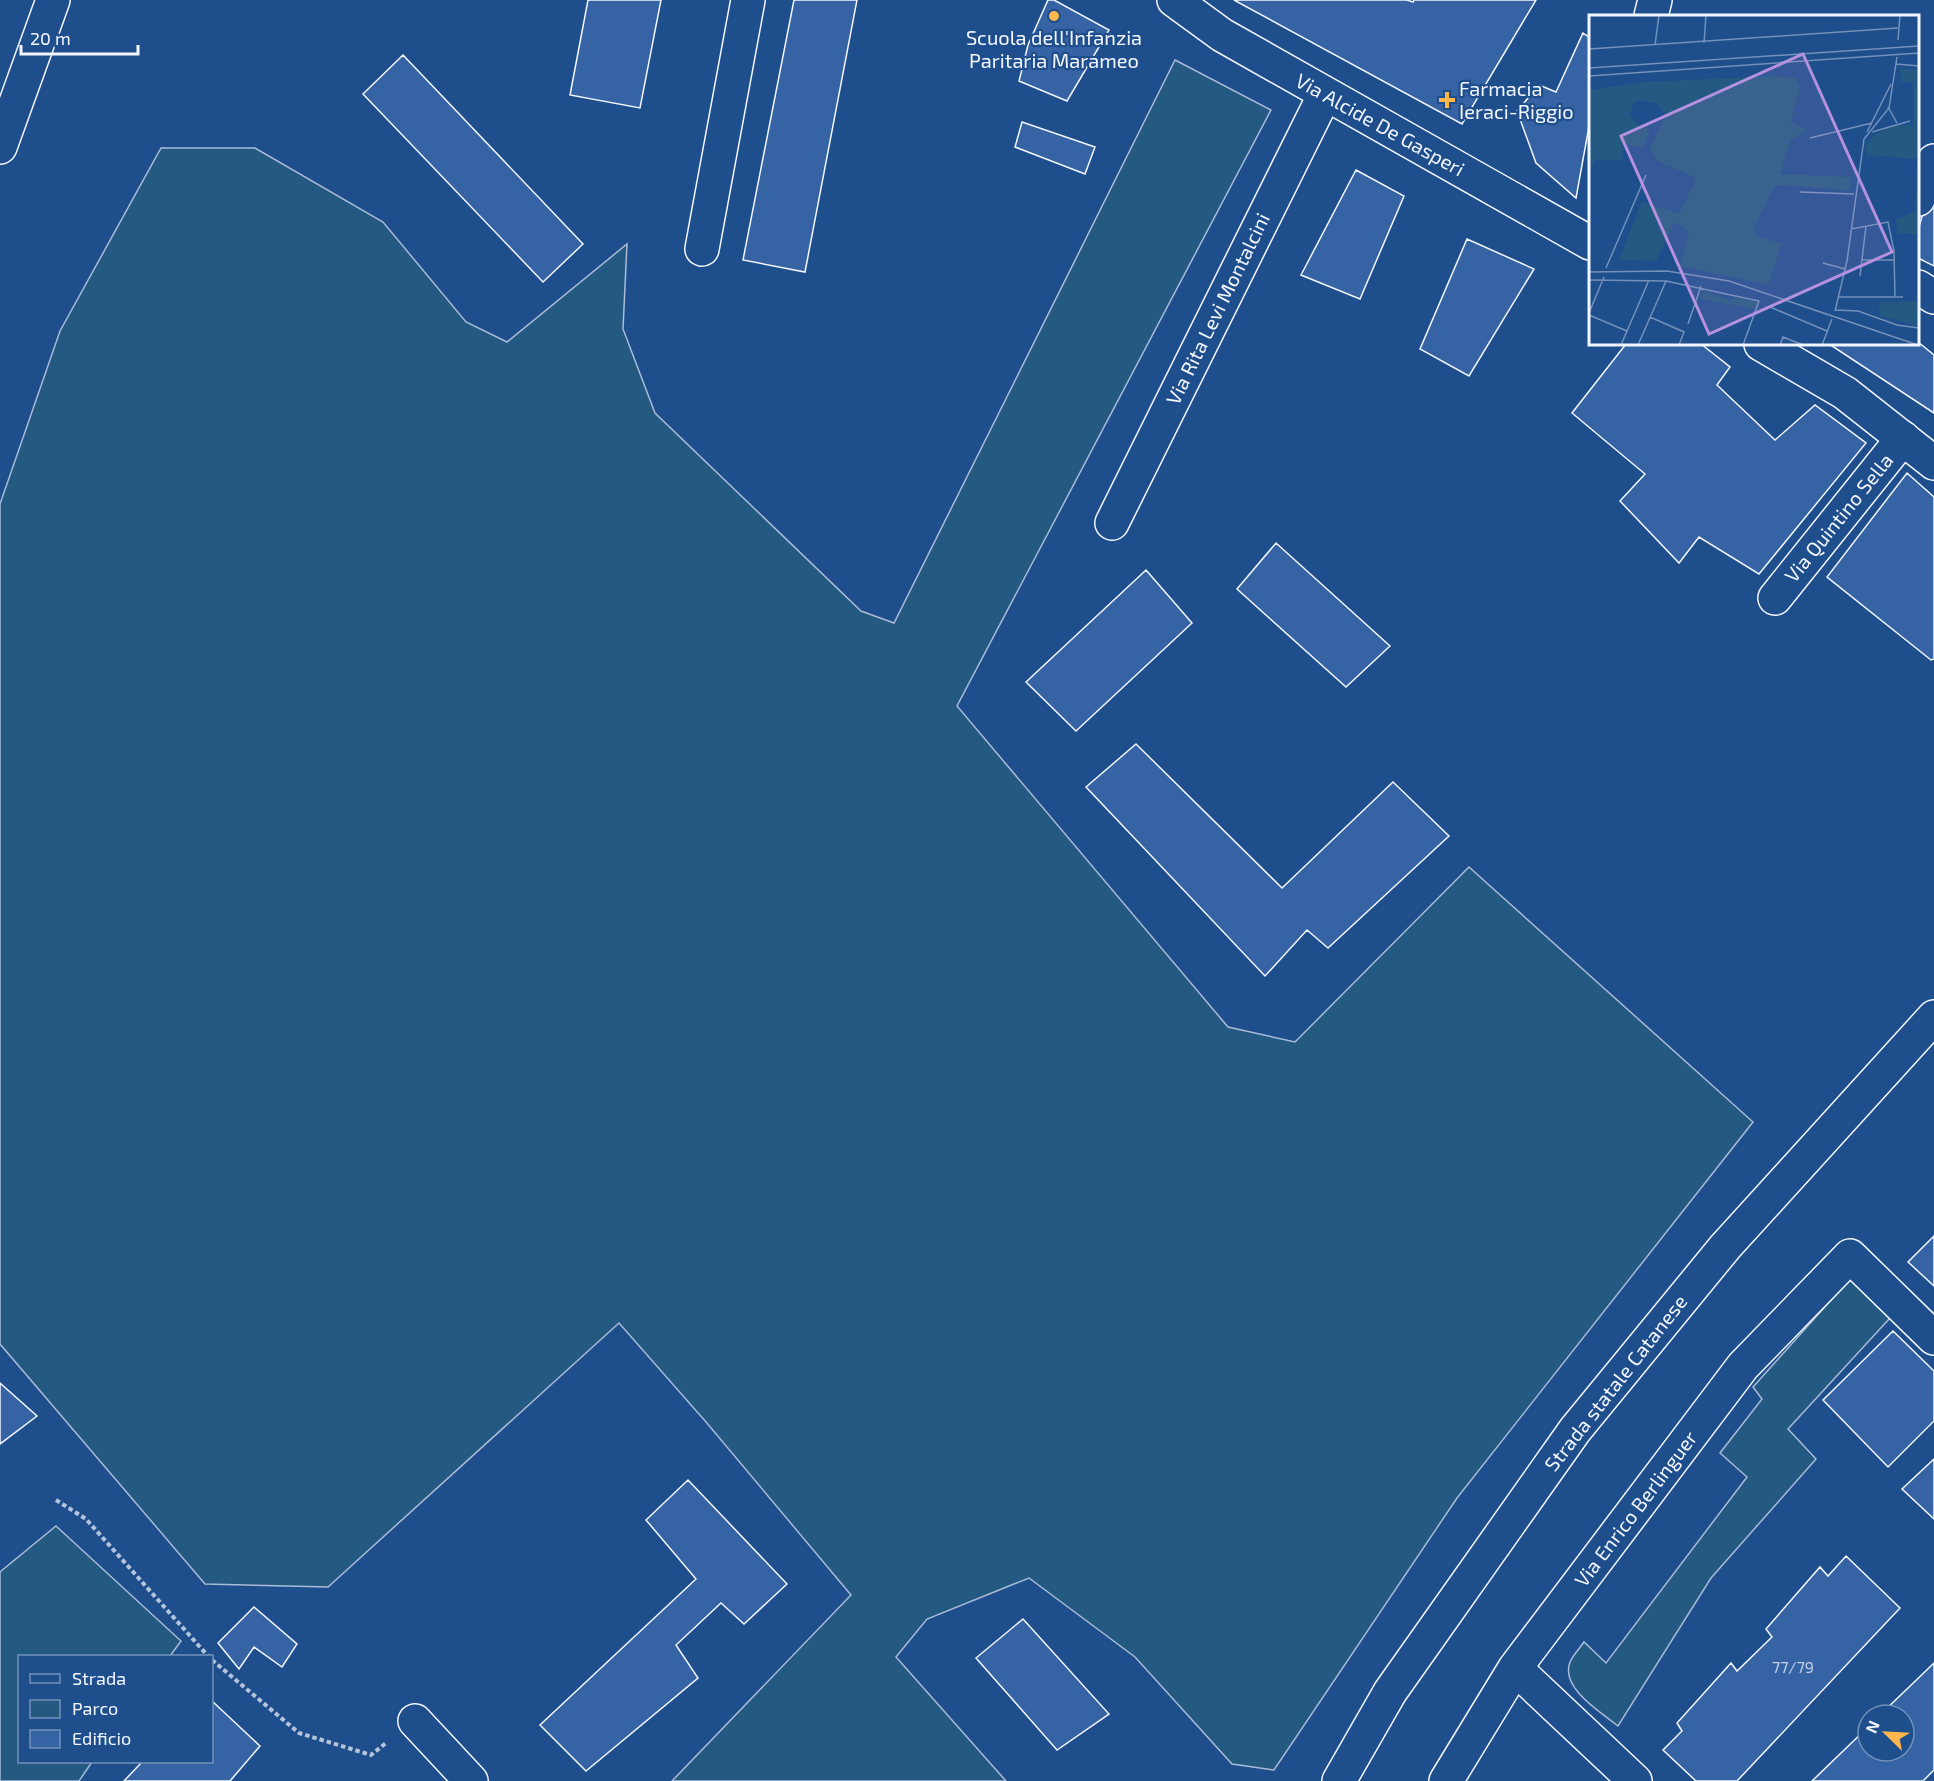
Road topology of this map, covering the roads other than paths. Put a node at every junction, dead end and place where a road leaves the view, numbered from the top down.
1 (53, 0) edge
2 (748, 0) edge
3 (1174, 0) edge
4 (1655, 0) edge
5 (1650, 15) edge
6 (1325, 94) junction
7 (0, 147) edge
8 (1934, 161) edge
9 (1919, 195) edge
10 (1589, 242) edge
11 (702, 249) dead end
12 (1919, 288) edge
13 (1934, 297) edge
14 (1763, 345) edge
15 (1902, 438) junction
16 (1934, 464) edge
17 (1112, 523) dead end
18 (1775, 598) dead end
19 (1934, 1017) edge
20 (1934, 1338) edge
21 (1515, 1668) junction
22 (415, 1721) road end
23 (471, 1781) edge
24 (1339, 1781) edge
25 (1446, 1781) edge
26 (1635, 1781) edge

1 - 7 main road
2 - 11 main road
3 - 6 main road, Via Alcide De Gasperi
4 - 5 main road
6 - 10 main road, Via Alcide De Gasperi
6 - 17 main road, Via Rita Levi Montalcini
8 - 9 main road
12 - 13 main road
14 - 15 main road
15 - 16 main road
15 - 18 main road, Via Quintino Sella
19 - 24 main road, Strada statale Catanese
20 - 21 main road, Via Enrico Berlinguer
21 - 25 main road, Via Enrico Berlinguer
21 - 26 main road
22 - 23 main road

